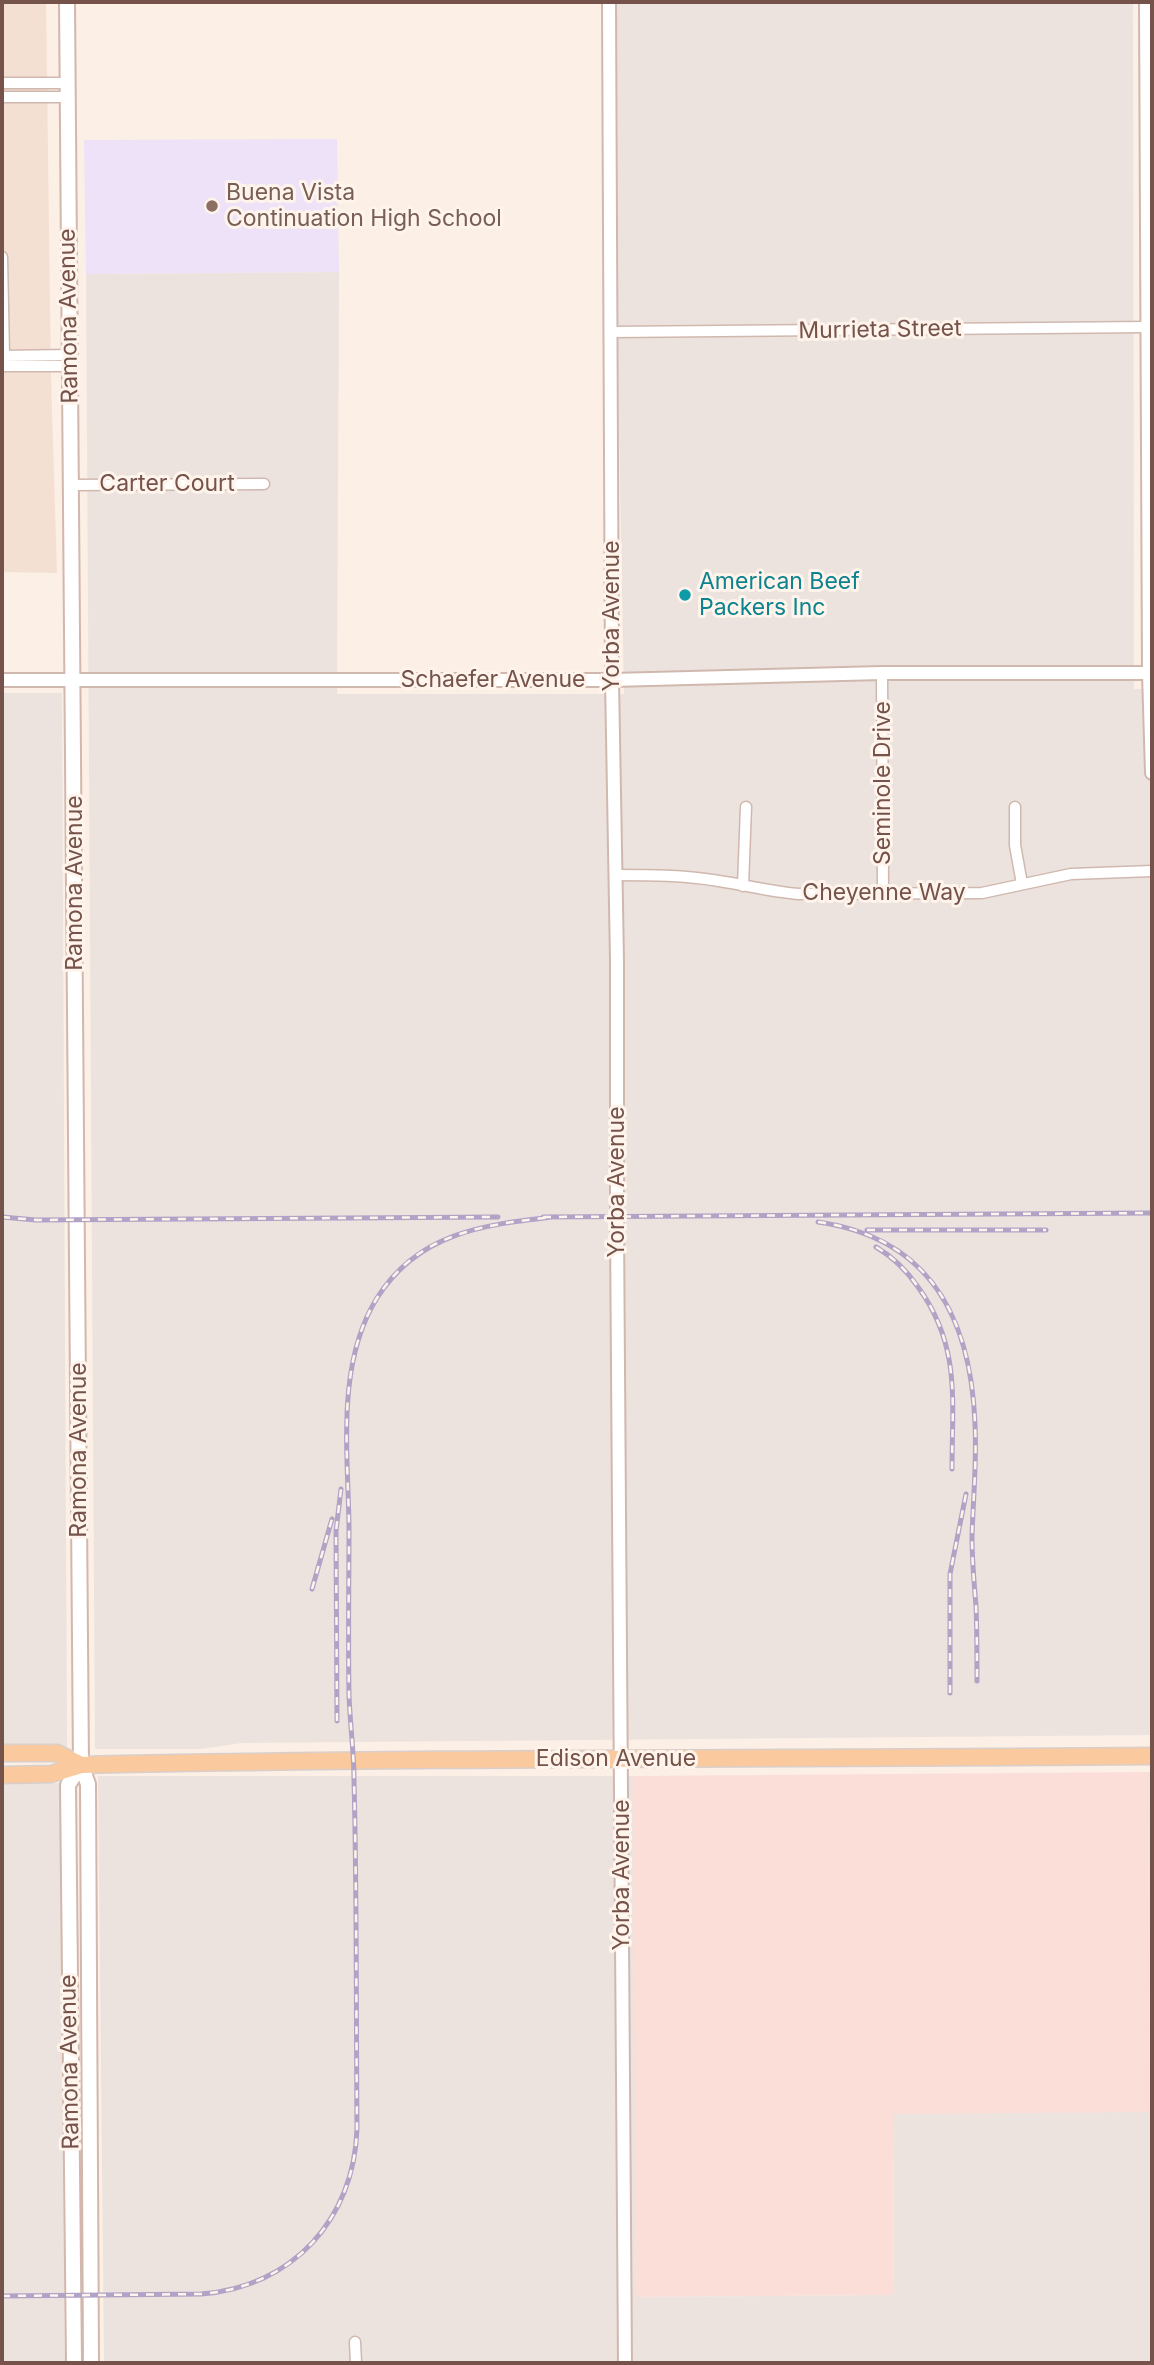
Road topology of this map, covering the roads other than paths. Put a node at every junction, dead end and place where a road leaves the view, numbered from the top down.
1 (66, 2) edge
2 (609, 2) edge
3 (1146, 2) edge
4 (2, 83) edge
5 (68, 90) junction
6 (2, 97) edge
7 (2, 257) edge
8 (1149, 327) junction
9 (612, 332) junction
10 (2, 360) edge
11 (70, 360) junction
12 (264, 484) dead end
13 (71, 485) junction
14 (882, 673) junction
15 (1150, 673) edge
16 (2, 680) edge
17 (73, 680) junction
18 (612, 680) junction
19 (1152, 773) edge
20 (746, 807) dead end
21 (1015, 807) dead end
22 (1152, 871) edge
23 (615, 875) junction
24 (1022, 884) junction
25 (743, 886) junction
26 (883, 893) junction
27 (2, 1753) edge
28 (1152, 1756) edge
29 (622, 1760) junction
30 (81, 1765) junction
31 (2, 1774) edge
32 (355, 2343) dead end
33 (74, 2363) edge
34 (91, 2363) edge
35 (356, 2363) edge
36 (625, 2363) edge

1 - 5 main road, Ramona Avenue
2 - 9 street, Yorba Avenue
3 - 8 street
4 - 5 street
5 - 6 street
5 - 11 main road, Ramona Avenue
7 - 10 street
8 - 9 street, Murrieta Street
8 - 15 street
9 - 18 street, Yorba Avenue
10 - 11 street
11 - 13 main road, Ramona Avenue
12 - 13 street, Carter Court
13 - 17 main road, Ramona Avenue
14 - 15 street, Schaefer Avenue
14 - 18 street, Schaefer Avenue
14 - 26 street, Seminole Drive
15 - 19 street
16 - 17 street, Schaefer Avenue
17 - 18 street, Schaefer Avenue
17 - 30 main road, Ramona Avenue
18 - 23 street, Yorba Avenue
20 - 25 street
21 - 24 street
22 - 24 street, Cheyenne Way
23 - 25 street, Cheyenne Way
23 - 29 street, Yorba Avenue
24 - 26 street, Cheyenne Way
25 - 26 street, Cheyenne Way
27 - 30 main road, Edison Avenue
28 - 29 main road, Edison Avenue
29 - 30 main road, Edison Avenue
29 - 36 street, Yorba Avenue
30 - 31 main road, Edison Avenue
30 - 33 main road, Ramona Avenue
30 - 34 main road, Ramona Avenue
32 - 35 street

